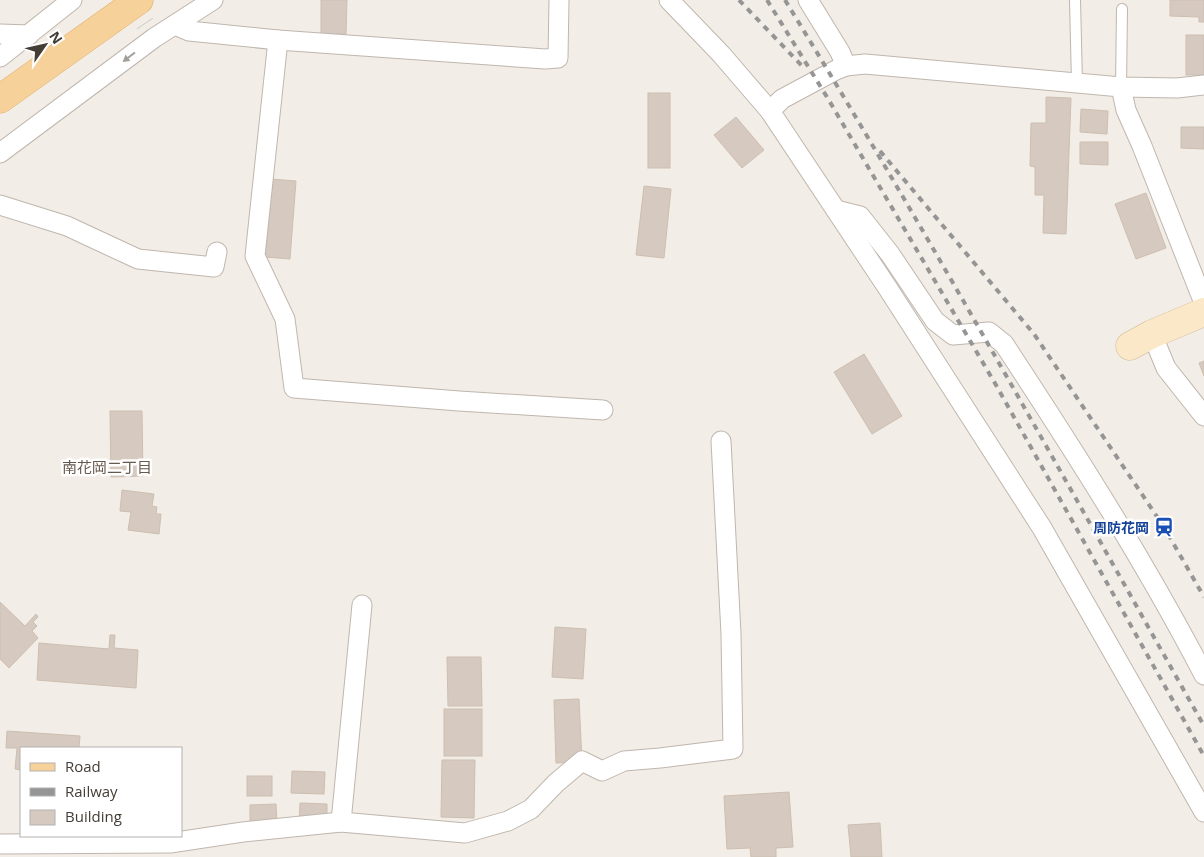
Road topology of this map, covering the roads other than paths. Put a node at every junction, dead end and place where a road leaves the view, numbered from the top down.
1 (72, 0) edge
2 (213, 0) edge
3 (559, 0) edge
4 (669, 0) edge
5 (808, 0) edge
6 (1075, 0) edge
7 (1122, 9) dead end
8 (146, 21) edge
9 (175, 25) junction
10 (0, 34) edge
11 (29, 35) junction
12 (278, 40) junction
13 (0, 57) edge
14 (846, 66) junction
15 (1077, 83) junction
16 (1204, 85) edge
17 (1121, 87) junction
18 (0, 99) edge
19 (770, 111) junction
20 (0, 153) edge
21 (0, 205) edge
22 (836, 210) junction
23 (217, 252) dead end
24 (1204, 303) edge
25 (1204, 312) edge
26 (1141, 340) joint
27 (603, 410) dead end
28 (1204, 416) edge
29 (721, 441) dead end
30 (362, 606) dead end
31 (1204, 675) edge
32 (1204, 812) edge
33 (341, 822) junction
34 (0, 844) edge

1 - 11 street
2 - 9 street
3 - 12 street
4 - 19 street
5 - 14 street
6 - 15 lane
7 - 17 lane
8 - 9 street
8 - 18 main road
8 -> 20 street
9 - 12 street
10 - 11 street
11 - 13 street
12 - 27 street
14 - 15 street
14 - 19 street
15 - 17 street
16 - 17 street
17 - 24 street
19 - 22 street
21 - 23 street
22 - 31 street
22 - 32 street
25 - 26 main road
26 - 28 street
29 - 33 street
30 - 33 street
33 - 34 street

